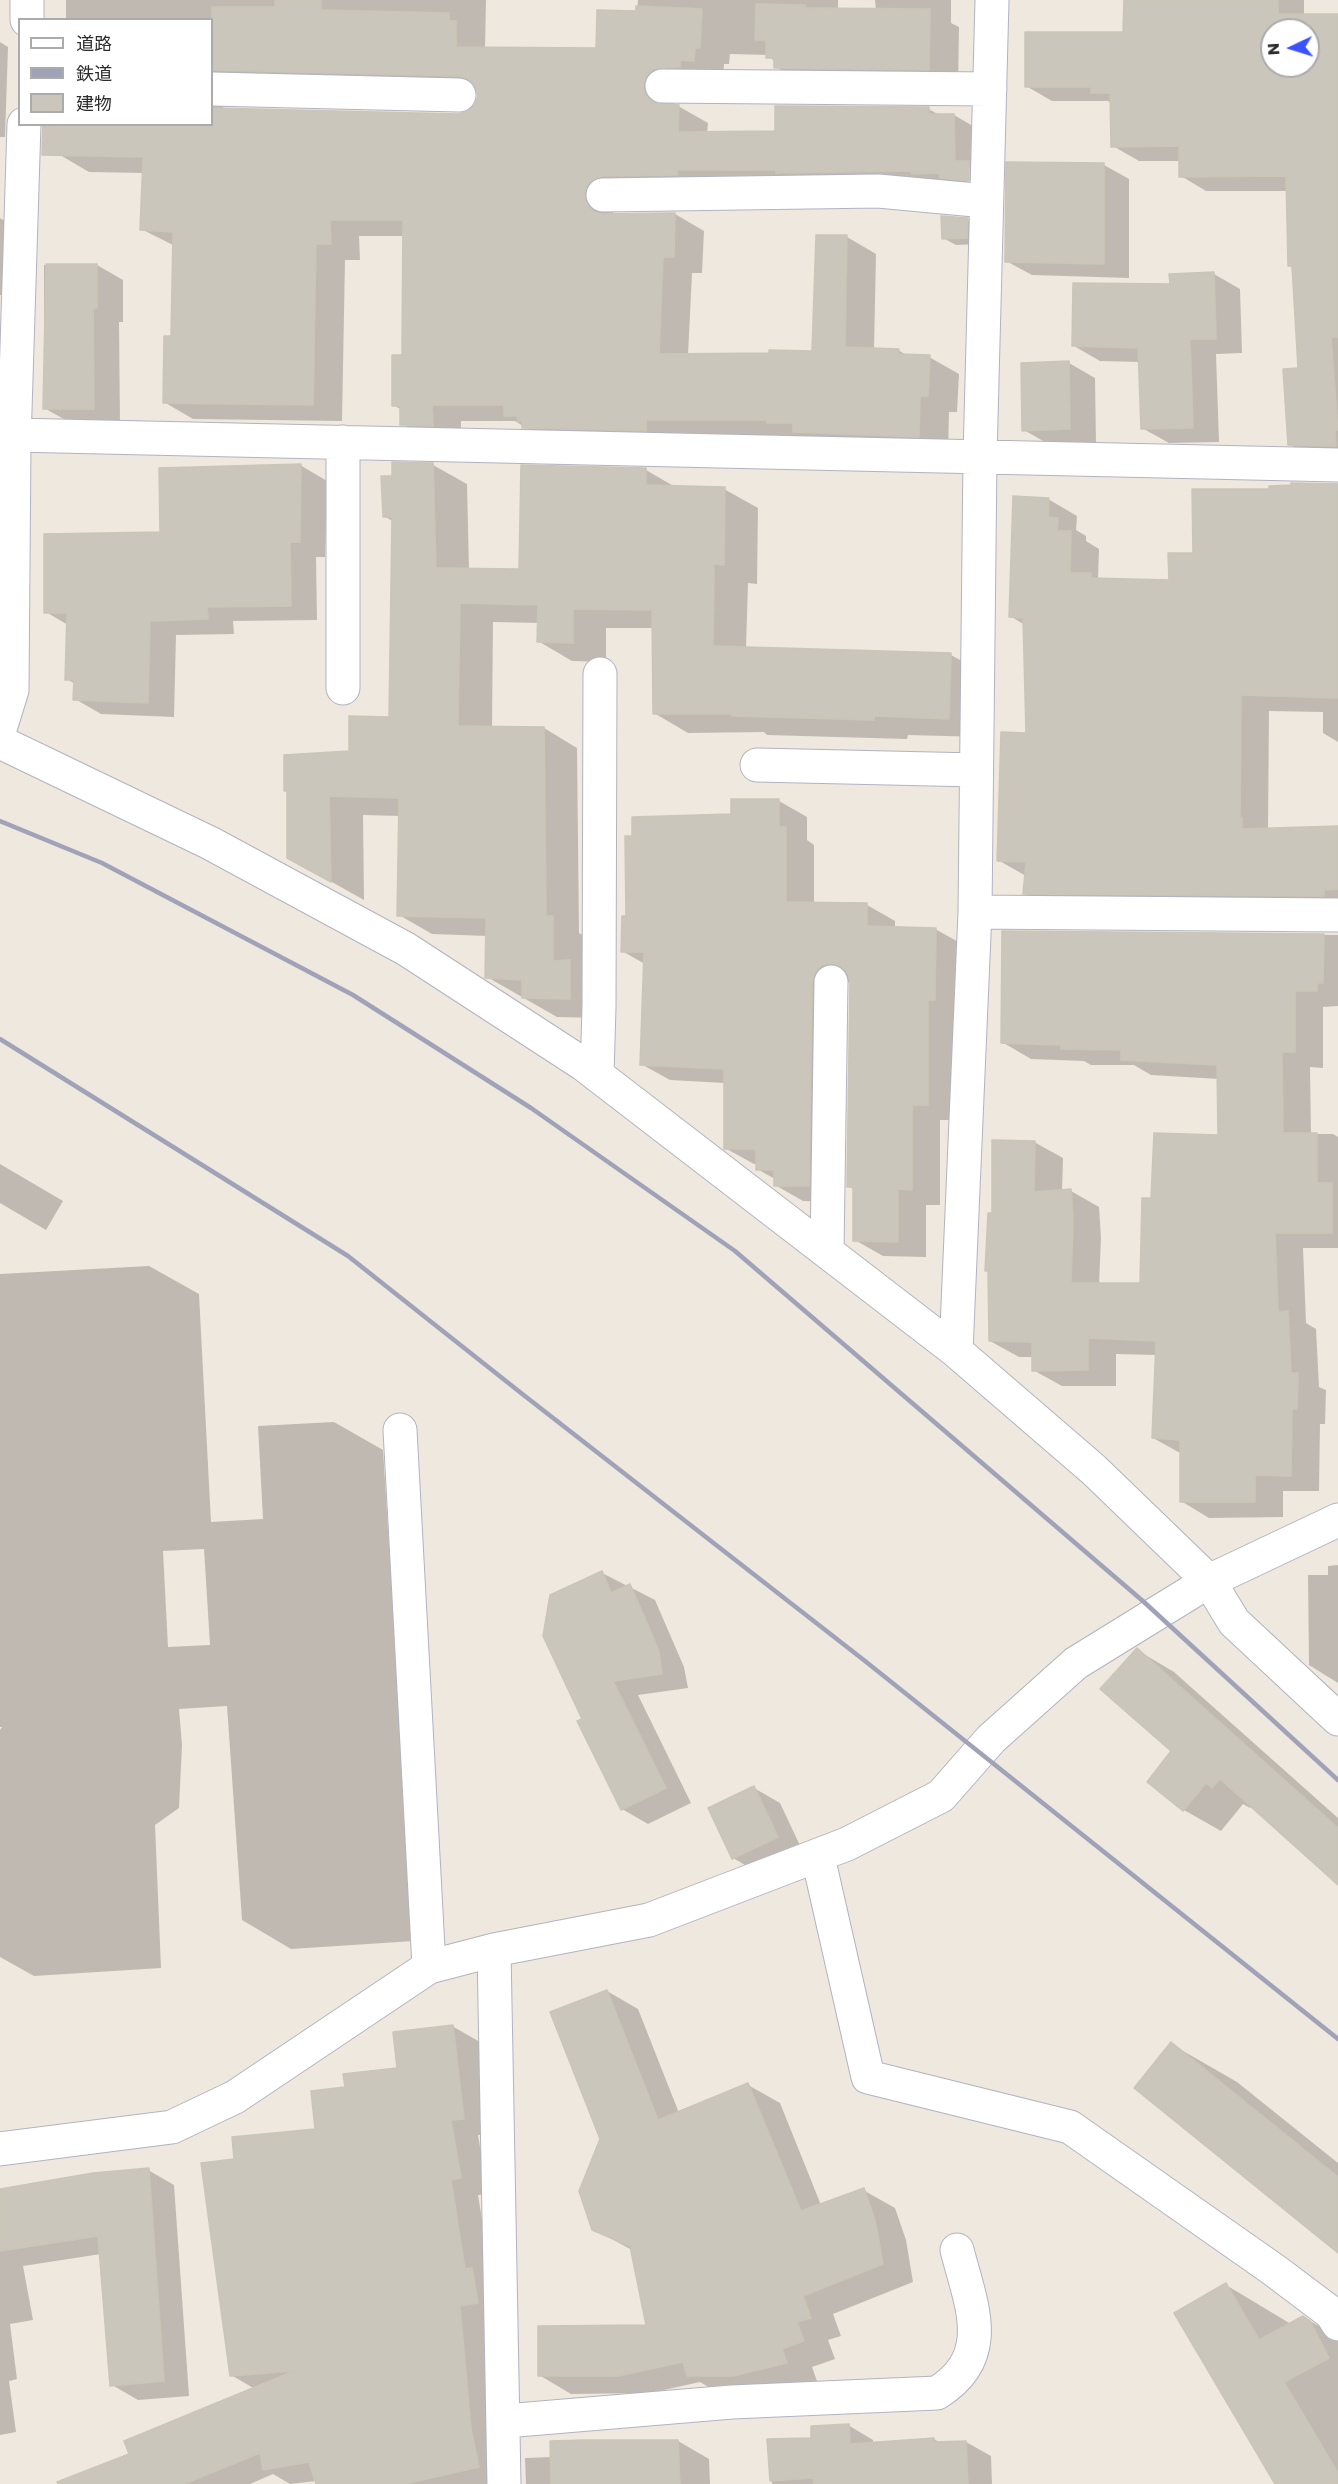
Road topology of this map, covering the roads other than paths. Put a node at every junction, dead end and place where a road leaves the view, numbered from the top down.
1 (27, 0) edge
2 (992, 0) edge
3 (27, 18) edge
4 (662, 86) dead end
5 (213, 89) edge
6 (990, 89) junction
7 (459, 95) dead end
8 (16, 138) edge
9 (603, 195) dead end
10 (986, 201) junction
11 (9, 440) edge
12 (343, 442) junction
13 (980, 457) junction
14 (1338, 465) edge
15 (600, 674) dead end
16 (343, 687) dead end
17 (0, 729) edge
18 (0, 742) edge
19 (757, 765) dead end
20 (976, 770) junction
21 (975, 912) junction
22 (1338, 915) edge
23 (831, 982) dead end
24 (597, 1075) junction
25 (827, 1251) junction
26 (956, 1351) junction
27 (399, 1430) dead end
28 (1338, 1520) edge
29 (1209, 1581) junction
30 (1338, 1719) edge
31 (818, 1857) junction
32 (494, 1950) junction
33 (429, 1967) junction
34 (0, 2149) edge
35 (957, 2250) dead end
36 (1338, 2324) edge
37 (504, 2421) junction
38 (504, 2484) edge

1 - 3 street
2 - 6 street
4 - 6 street
5 - 7 street
6 - 10 street
8 - 11 street
9 - 10 street
10 - 13 street
11 - 12 street
11 - 17 street
12 - 13 street
12 - 16 street
13 - 14 street
13 - 20 street
15 - 24 street
18 - 24 street
19 - 20 street
20 - 21 street
21 - 22 street
21 - 26 street
23 - 25 street
24 - 25 street
25 - 26 street
26 - 29 street
27 - 33 street
28 - 29 street
29 - 30 street
29 - 31 street
31 - 32 street
31 - 36 street
32 - 33 street
32 - 37 street
33 - 34 street
35 - 37 street
37 - 38 street

